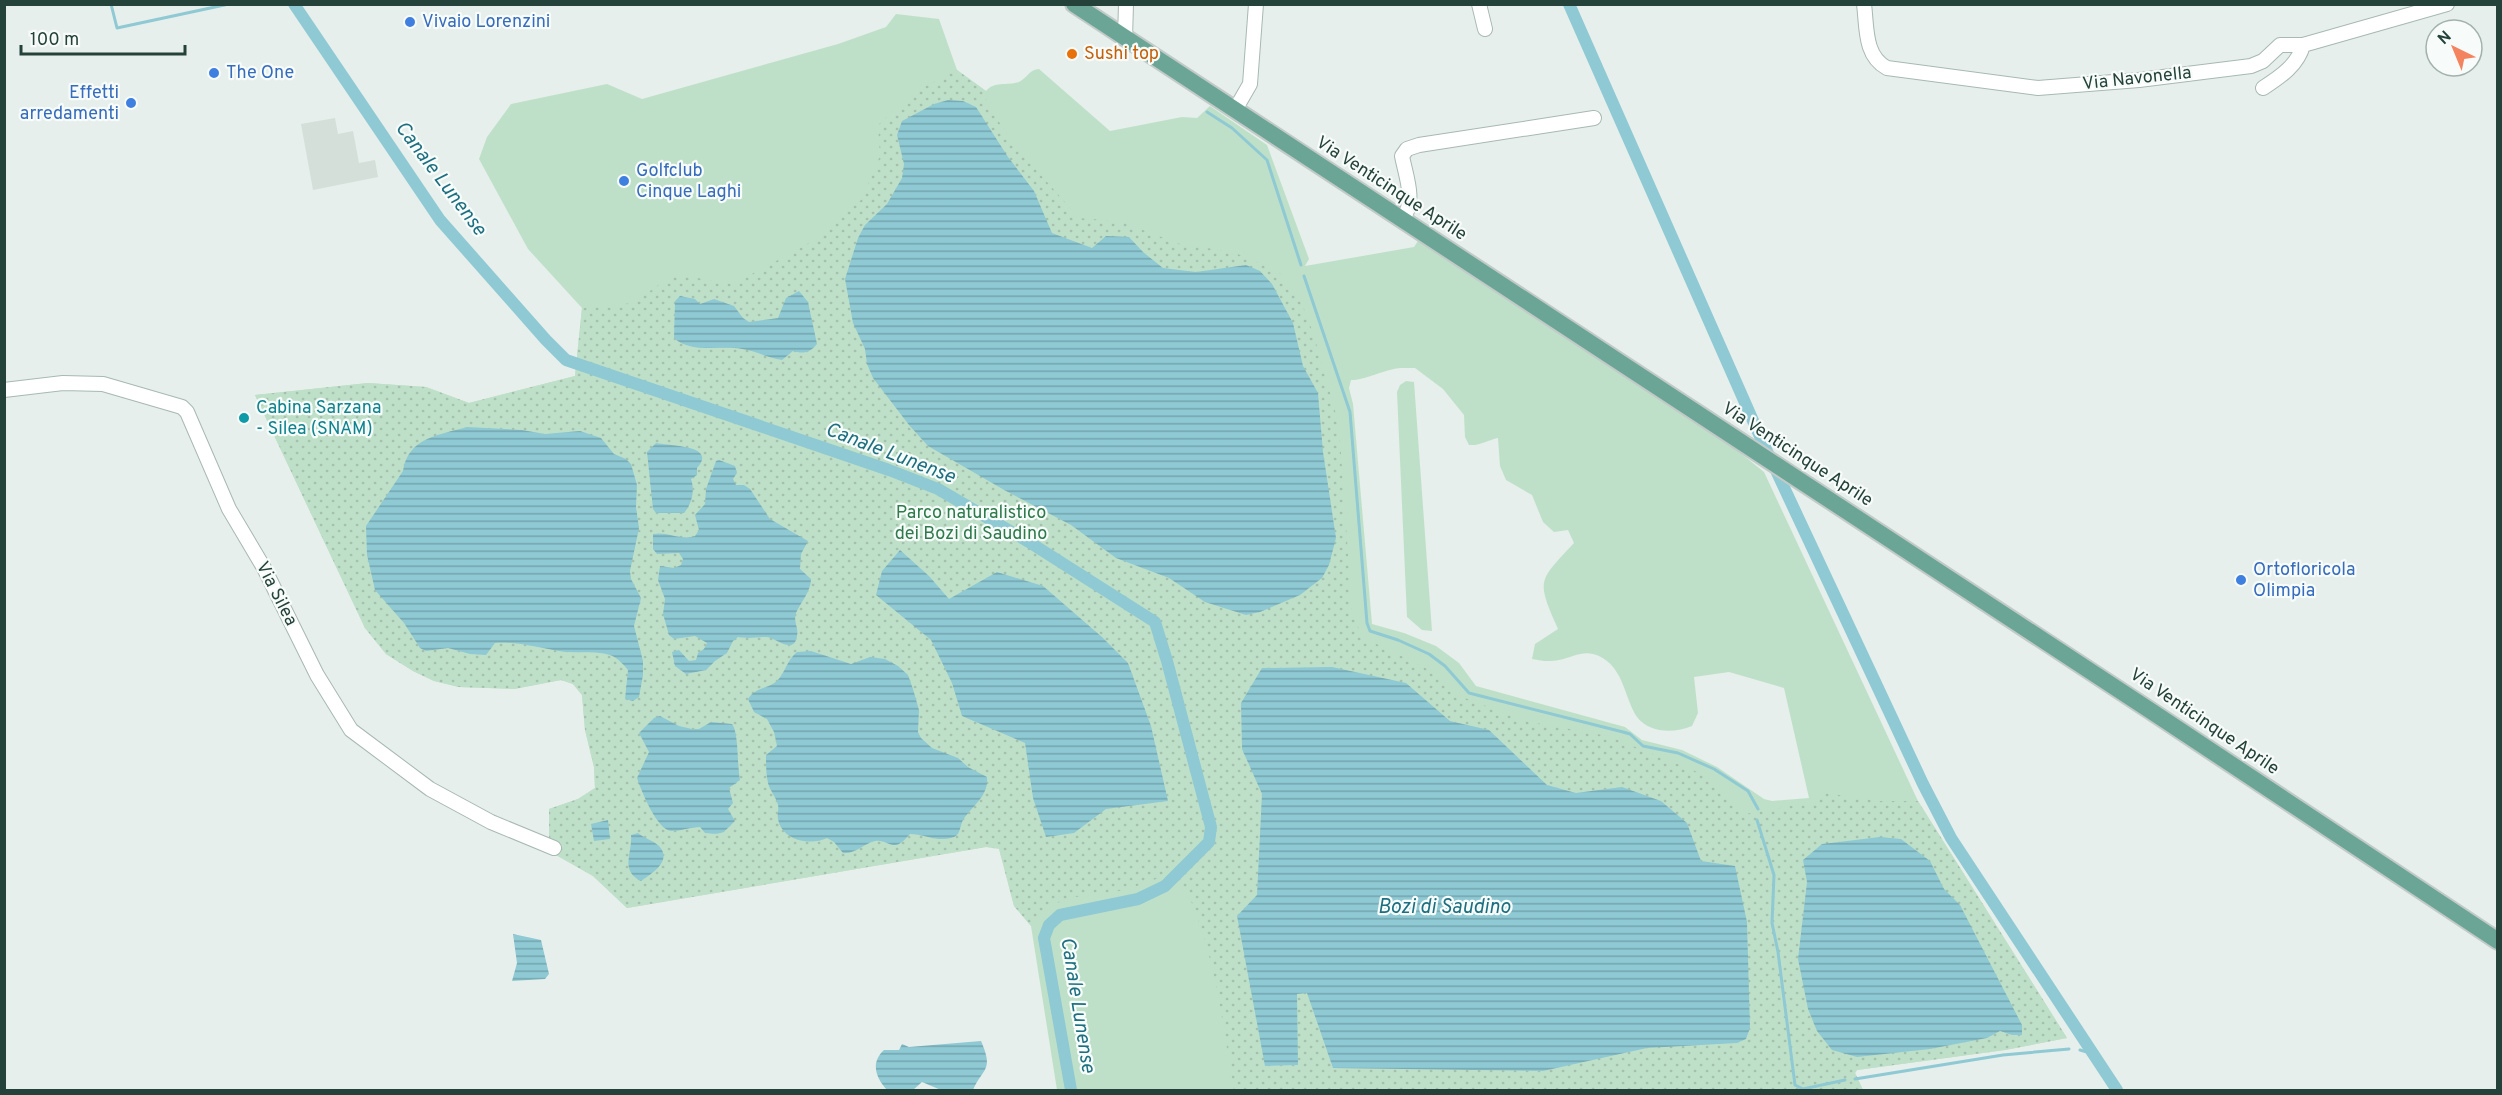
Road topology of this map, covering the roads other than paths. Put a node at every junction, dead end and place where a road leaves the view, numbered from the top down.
1 (1074, 4) edge
2 (1126, 4) edge
3 (1256, 4) edge
4 (1479, 4) edge
5 (1864, 4) edge
6 (2447, 4) edge
7 (1485, 29) dead end
8 (1125, 38) junction
9 (2299, 45) junction
10 (2264, 87) dead end
11 (1235, 110) junction
12 (1594, 118) dead end
13 (1403, 219) junction
14 (4, 390) edge
15 (554, 848) dead end
16 (2498, 941) edge

1 - 8 main road, Via Venticinque Aprile
2 - 8 street
3 - 11 street
4 - 7 street
5 - 9 street, Via Navonella
6 - 9 street, Via Navonella
8 - 11 main road, Via Venticinque Aprile
9 - 10 street
11 - 13 main road, Via Venticinque Aprile
12 - 13 street
13 - 16 main road, Via Venticinque Aprile
14 - 15 street, Via Silea

